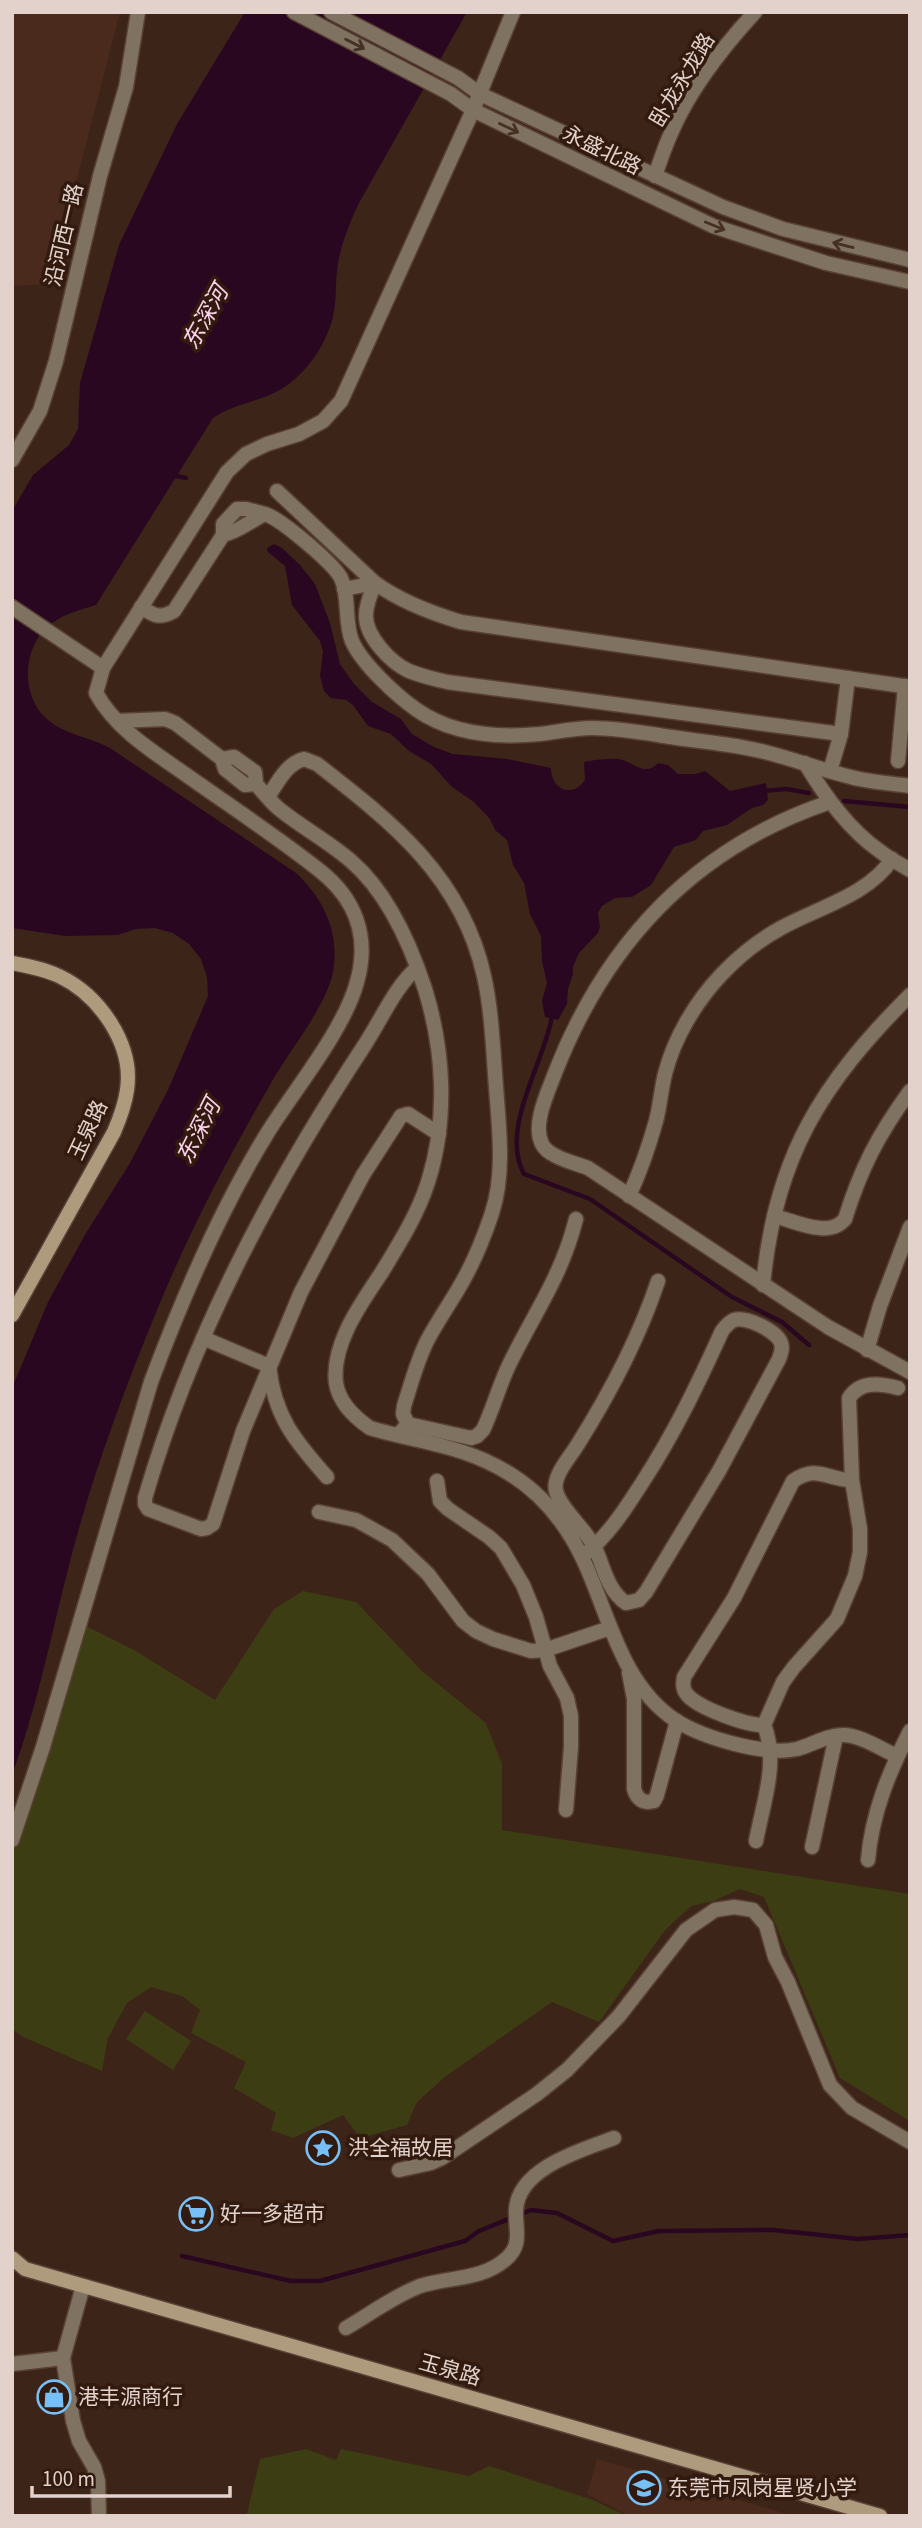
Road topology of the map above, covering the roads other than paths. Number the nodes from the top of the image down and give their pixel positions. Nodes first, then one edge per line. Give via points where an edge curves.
1 (138, 12) edge
2 (294, 12) edge
3 (331, 12) edge
4 (513, 12) edge
5 (755, 12) edge
6 (480, 94) junction
7 (473, 110) junction
8 (655, 176) junction
9 (910, 260) edge
10 (910, 282) edge
11 (12, 460) edge
12 (277, 491) dead end
13 (375, 583) junction
14 (344, 589) junction
15 (12, 607) edge
16 (141, 607) junction
17 (103, 668) junction
18 (848, 678) junction
19 (907, 686) edge
20 (117, 721) junction
21 (841, 734) junction
22 (898, 761) dead end
23 (805, 764) junction
24 (830, 771) junction
25 (910, 786) edge
26 (268, 797) junction
27 (830, 802) junction
28 (892, 859) junction
29 (910, 870) edge
30 (12, 962) edge
31 (417, 968) junction
32 (910, 995) edge
33 (910, 1091) edge
34 (439, 1134) junction
35 (629, 1196) junction
36 (774, 1216) junction
37 (576, 1219) dead end
38 (910, 1227) edge
39 (658, 1281) dead end
40 (764, 1285) junction
41 (12, 1315) edge
42 (203, 1338) junction
43 (867, 1350) junction
44 (269, 1366) junction
45 (910, 1372) edge
46 (898, 1388) dead end
47 (408, 1424) junction
48 (398, 1436) junction
49 (327, 1477) dead end
50 (852, 1480) junction
51 (437, 1481) dead end
52 (319, 1512) dead end
53 (594, 1547) junction
54 (582, 1557) junction
55 (610, 1628) junction
56 (545, 1650) junction
57 (627, 1665) junction
58 (677, 1721) junction
59 (764, 1725) junction
60 (836, 1736) junction
61 (905, 1744) edge
62 (770, 1750) junction
63 (566, 1810) dead end
64 (12, 1840) edge
65 (756, 1840) dead end
66 (811, 1847) dead end
67 (869, 1860) dead end
68 (614, 2138) dead end
69 (910, 2142) edge
70 (399, 2170) dead end
71 (12, 2258) edge
72 (83, 2286) junction
73 (346, 2328) dead end
74 (63, 2358) junction
75 (12, 2364) edge
76 (99, 2516) edge
77 (880, 2516) edge

1 - 11 street, 沿河西一路 via 126,87 57,361 40,411
2 -> 7 street, 永盛北路
3 - 6 street, 永盛北路
4 - 6 street
5 - 8 street, 卧龙永龙路 via 704,76 673,129
6 - 7 street
6 - 8 street, 永盛北路
7 -> 10 street, 永盛北路 via 713,226 826,263
7 - 16 street via 341,401 323,421 246,454 227,472
9 -> 8 street, 永盛北路 via 783,229
12 - 13 street
13 - 14 street
13 - 18 street via 418,607 461,622
13 - 21 street via 365,616 367,628 406,670 424,676
14 - 16 street via 333,568 282,522 265,514 223,535 174,611 154,616
14 - 23 street via 352,640 364,659 401,697 450,726 488,735 610,728 726,743
15 - 17 street
16 - 17 street
17 - 20 street via 96,693
18 - 19 street
18 - 21 street
19 - 22 street
20 - 26 street via 165,719 175,723 222,759 225,769 245,785 256,784
20 - 64 street via 344,892 352,906 360,960 357,981 341,1019 243,1178 167,1340
21 - 24 street
23 - 24 street
23 - 27 street
24 - 25 street
26 - 31 street via 373,884
26 - 47 street via 294,761 304,759 317,764 386,819 429,864 458,905 484,976 499,1131 498,1190 470,1265 426,1344 404,1406
27 - 28 street
27 - 35 street via 736,845 682,886 623,947 580,1016 541,1114 541,1143 547,1151 588,1168
28 - 29 street
28 - 35 street via 879,876 862,887 758,942 707,991 668,1061 656,1123
30 - 41 street, 玉泉路 via 59,976 99,1006 121,1044 128,1088 114,1132
31 - 34 street via 437,1046
31 - 42 street via 404,979 295,1155
32 - 36 street via 869,1036 821,1100 789,1166
33 - 36 street via 876,1140 839,1226 827,1230
34 - 44 street via 408,1114 396,1122 334,1228
34 - 48 street via 413,1218 348,1327 338,1359 336,1382 346,1406 370,1428
35 - 40 street
36 - 40 street
37 - 47 street via 559,1271 507,1369 484,1430 471,1438
38 - 43 street
39 - 53 street via 632,1347 556,1479 561,1502
40 - 43 street
42 - 44 street
42 - 44 street via 166,1430 145,1498 148,1509 201,1529 213,1524
43 - 45 street
44 - 49 street via 279,1411
46 - 50 street via 863,1385 849,1398
47 - 48 street
48 - 54 street via 464,1451 510,1474 551,1509
50 - 59 street via 860,1529 855,1576 837,1619 783,1682
50 - 59 street via 812,1472 793,1481 734,1598 684,1677 686,1694 694,1701 743,1723
51 - 56 street via 440,1501 489,1537 513,1565
52 - 56 street via 356,1520 392,1540 428,1574 475,1631 531,1651
53 - 53 street via 617,1522 676,1430 727,1324 741,1319 775,1334 781,1340 779,1359 719,1471 639,1600 626,1603 616,1596
53 - 54 street
54 - 55 street
55 - 56 street
55 - 57 street
56 - 63 street via 570,1717
57 - 58 street via 650,1698
57 - 58 street via 634,1699 634,1789 642,1801 654,1801 657,1795
58 - 62 street
59 - 62 street
60 - 61 street
60 - 62 street via 798,1749
60 - 66 street
61 - 67 street via 875,1814
62 - 65 street via 772,1760
68 - 73 street via 559,2158 525,2187 516,2209 518,2242 494,2268 420,2286
69 - 70 street via 852,2108 830,2085 775,1957 766,1925 753,1910 734,1907 715,1910 686,1930 597,2041 537,2094 442,2158
71 - 72 street, 玉泉路 via 25,2269
72 - 74 street
72 - 77 street, 玉泉路
74 - 75 street
74 - 76 street via 73,2421 98,2481

